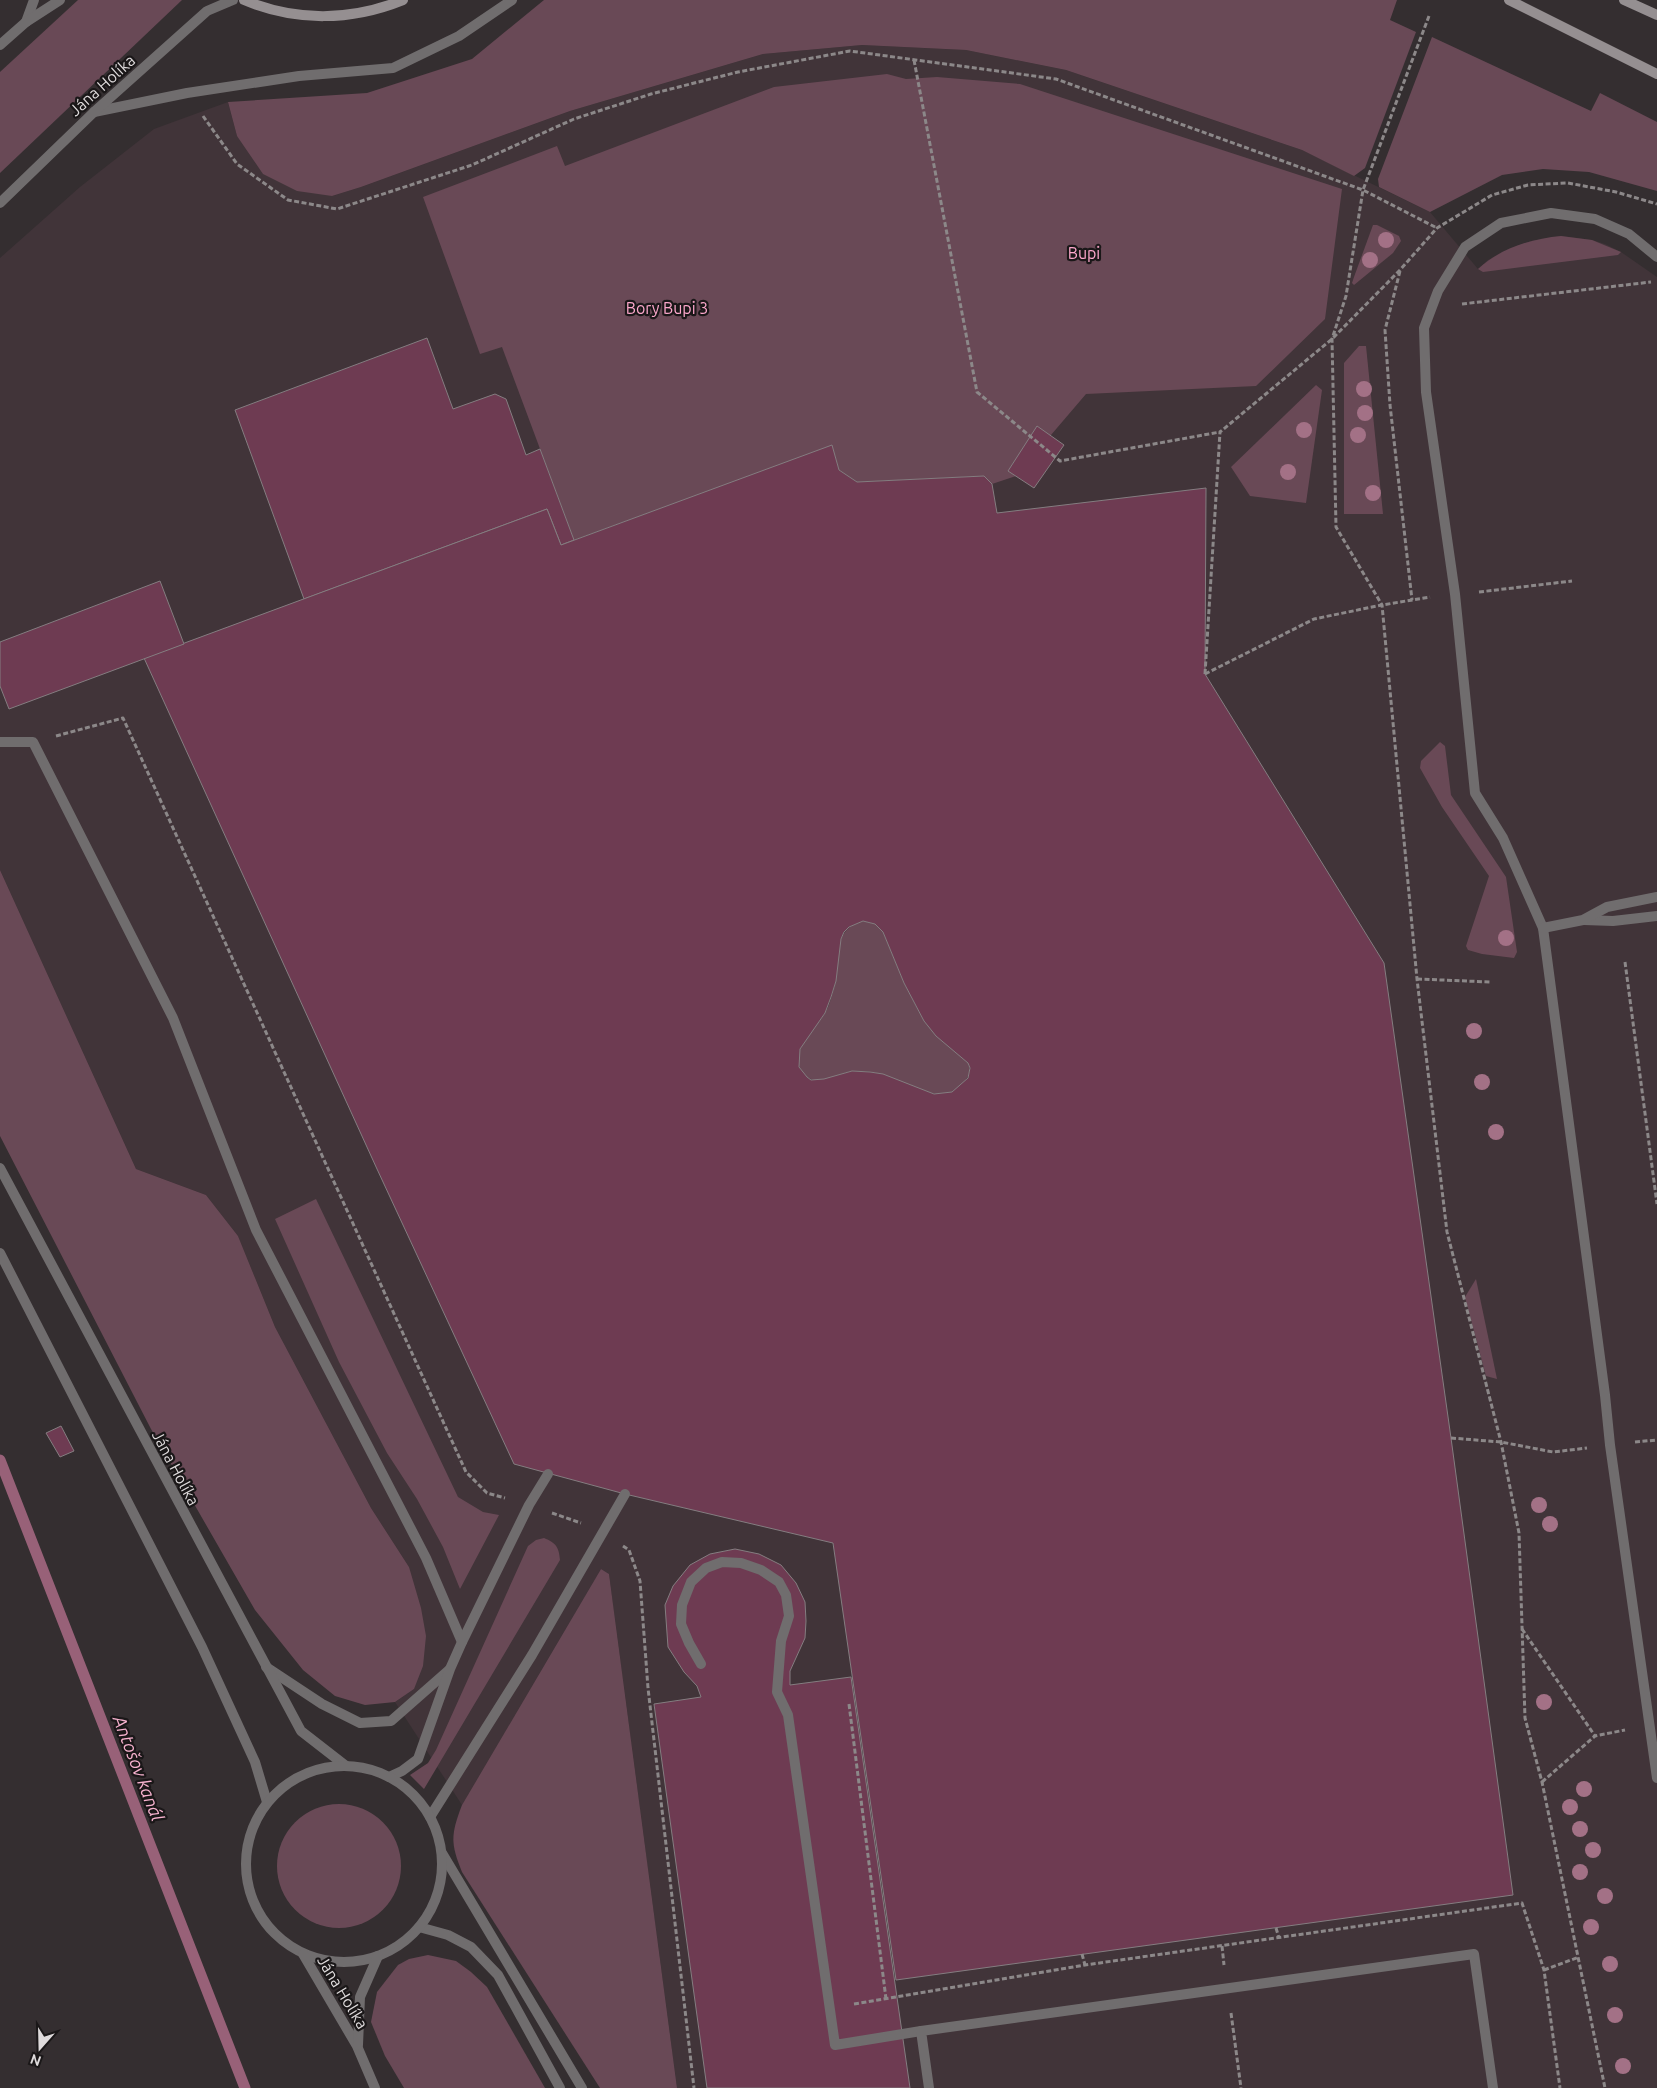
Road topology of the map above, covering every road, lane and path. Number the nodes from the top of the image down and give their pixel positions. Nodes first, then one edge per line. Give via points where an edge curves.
1 (34, 0) edge
2 (60, 0) edge
3 (233, 0) edge
4 (244, 0) edge
5 (403, 0) edge
6 (512, 0) edge
7 (1509, 0) edge
8 (1624, 0) edge
9 (1657, 15) edge
10 (1429, 16) dead end
11 (26, 22) junction
12 (0, 45) edge
13 (914, 60) junction
14 (1657, 74) edge
15 (187, 93) junction
16 (94, 112) junction
17 (1363, 190) junction
18 (0, 203) edge
19 (1657, 257) edge
20 (1400, 270) junction
21 (1653, 274) dead end
22 (1462, 304) dead end
23 (1332, 339) junction
24 (1220, 432) junction
25 (1572, 581) dead end
26 (1456, 594) junction
27 (1412, 600) junction
28 (1382, 605) junction
29 (0, 742) edge
30 (33, 742) junction
31 (1657, 897) edge
32 (1657, 916) edge
33 (1583, 920) junction
34 (1543, 928) junction
35 (1625, 962) dead end
36 (1416, 979) junction
37 (1491, 982) dead end
38 (0, 1168) edge
39 (338, 1188) dead end
40 (1657, 1204) edge
41 (0, 1253) edge
42 (1452, 1438) dead end
43 (1657, 1440) edge
44 (1501, 1442) junction
45 (1610, 1446) junction
46 (548, 1474) dead end
47 (625, 1494) dead end
48 (1522, 1629) junction
49 (462, 1642) junction
50 (701, 1664) dead end
51 (266, 1668) junction
52 (450, 1669) junction
53 (849, 1704) dead end
54 (1650, 1724) junction
55 (1595, 1736) junction
56 (346, 1766) junction
57 (389, 1777) junction
58 (1657, 1778) edge
59 (1542, 1782) junction
60 (267, 1802) junction
61 (430, 1817) junction
62 (442, 1854) junction
63 (419, 1927) junction
64 (1276, 1928) dead end
65 (1279, 1938) junction
66 (303, 1954) junction
67 (1082, 1954) dead end
68 (378, 1956) junction
69 (1579, 1956) junction
70 (1084, 1965) junction
71 (1544, 1970) junction
72 (886, 1999) junction
73 (849, 2005) dead end
74 (1231, 2012) dead end
75 (921, 2031) junction
76 (358, 2046) junction
77 (375, 2088) edge
78 (560, 2088) edge
79 (582, 2088) edge
80 (929, 2088) edge
81 (1242, 2088) edge
82 (1493, 2088) edge
83 (1560, 2088) edge
84 (1605, 2088) edge

1 - 11 street
2 - 11 street
3 - 16 street, Jána Holíka via 207,11
4 - 5 main road via 278,12 321,17 363,13
6 - 15 street via 459,36 393,68 298,76
7 - 14 main road
8 - 9 main road
10 - 17 path
11 - 12 street
13 - 15 path via 850,51 729,74 651,94 574,119 472,165 337,209 288,200 237,164
13 - 17 path via 1056,79
13 - 24 path via 977,392 1060,461
15 - 16 street
16 - 18 street, Jána Holíka
17 - 20 path via 1437,228
17 - 23 path via 1346,296
19 - 26 street via 1629,234 1595,219 1551,213 1501,223 1465,247 1438,291 1424,328 1426,392
20 - 23 path
20 - 27 path via 1385,330
21 - 22 path via 1654,282
23 - 24 path
23 - 28 path via 1336,527
24 - 28 path via 1205,674 1314,619
25 - 26 path
26 - 27 path
26 - 34 street via 1475,793 1503,838
27 - 28 path
28 - 36 path
29 - 30 street
30 - 39 path via 123,718
30 - 49 street via 174,1018 256,1230 426,1558
31 - 33 street via 1607,907
32 - 33 street via 1613,921
33 - 34 street
34 - 45 street
35 - 40 path
36 - 37 path
36 - 44 path via 1447,1232
38 - 51 street, Jána Holíka
41 - 60 street via 202,1647 255,1762
42 - 44 path
43 - 45 path
44 - 45 path via 1553,1452
44 - 48 path via 1519,1533
45 - 54 street
46 - 49 street via 528,1505
47 - 61 street via 532,1655
48 - 55 path
48 - 59 path via 1525,1718
49 - 52 street
50 - 75 street via 681,1624 682,1606 691,1582 706,1568 722,1562 741,1563 761,1570 779,1582 786,1595 790,1616 780,1641 777,1692 788,1715 835,2045
51 - 52 street via 322,1704 360,1723 391,1721
51 - 56 street, Jána Holíka via 301,1731
52 - 57 street via 418,1759
53 - 72 path
54 - 55 path
54 - 58 street
55 - 59 path
56 - 57 street via 365,1768
56 - 60 street via 308,1772
57 - 61 street via 415,1796
59 - 69 path
60 - 66 street via 249,1836 246,1879 262,1919 281,1940
61 - 62 street
62 - 63 street via 442,1871 434,1905
62 - 79 street
63 - 68 street via 401,1944
63 - 78 street via 448,1935 471,1947 498,1975
64 - 65 path
65 - 70 path
65 - 71 path via 1522,1903
66 - 68 street via 340,1962
66 - 76 street, Jána Holíka
67 - 70 path
68 - 76 street, Jána Holíka via 360,1997
69 - 71 path
69 - 84 path
70 - 72 path
71 - 83 path
72 - 73 path
74 - 81 path
75 - 80 street
75 - 82 street via 1474,1954
76 - 77 street, Jána Holíka

